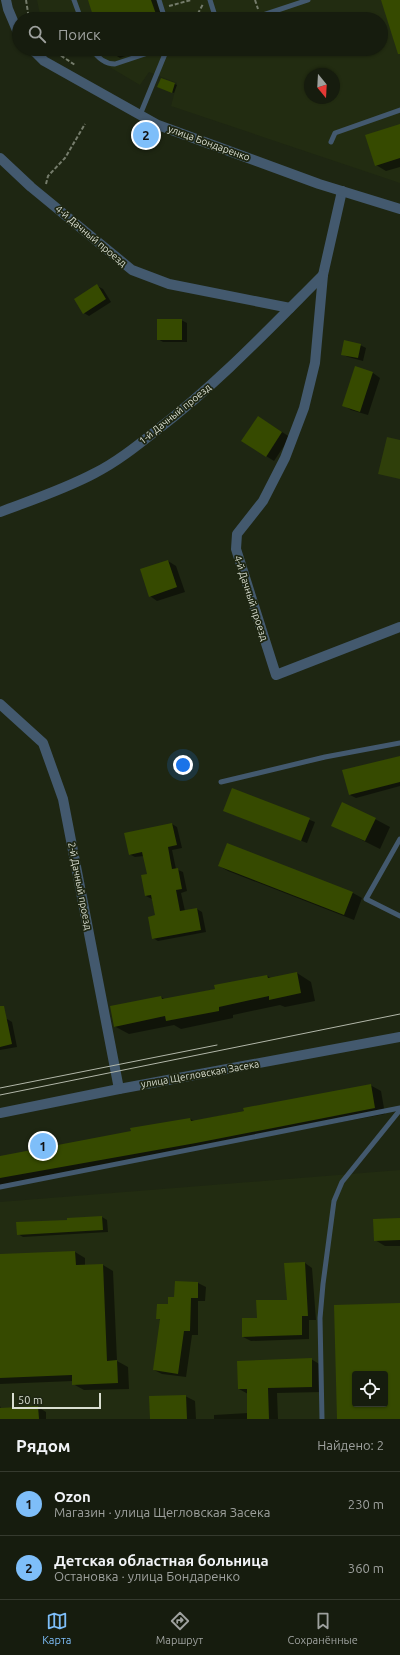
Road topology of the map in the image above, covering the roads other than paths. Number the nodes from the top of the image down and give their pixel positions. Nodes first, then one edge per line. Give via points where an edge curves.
1 (6, 0) edge
2 (74, 0) edge
3 (159, 0) edge
4 (210, 0) edge
5 (308, 0) edge
6 (78, 12) edge
7 (163, 12) edge
8 (214, 12) edge
9 (272, 12) edge
10 (12, 18) edge
11 (39, 56) edge
12 (98, 56) edge
13 (139, 56) edge
14 (164, 56) edge
15 (400, 110) edge
16 (140, 115) junction
17 (331, 142) dead end
18 (0, 158) edge
19 (342, 191) junction
20 (400, 209) edge
21 (323, 275) junction
22 (290, 308) junction
23 (0, 512) edge
24 (400, 627) edge
25 (0, 704) edge
26 (400, 743) edge
27 (221, 782) dead end
28 (400, 839) edge
29 (400, 916) edge
30 (400, 1037) edge
31 (119, 1089) junction
32 (400, 1109) edge
33 (0, 1113) edge
34 (0, 1187) edge
35 (322, 1419) edge

1 - 10 street
2 - 6 lane
3 - 7 lane
4 - 8 lane
5 - 9 lane
11 - 16 street, улица Бондаренко
12 - 13 lane via 108,64 114,64
14 - 16 lane
15 - 17 lane via 335,133
16 - 19 street, улица Бондаренко via 158,125
18 - 22 street, 4-й Дачный проезд via 132,270 169,284
19 - 20 street, улица Бондаренко
19 - 21 street, 4-й Дачный проезд
21 - 22 street, 1-й Дачный проезд
21 - 24 street, 4-й Дачный проезд via 315,363 304,408 285,458 263,501 237,534 236,549 276,675
22 - 23 street, 1-й Дачный проезд via 222,375 133,449 97,473
25 - 31 street, 2-й Дачный проезд via 43,743 62,799
26 - 27 lane via 325,757
28 - 29 lane via 366,899
30 - 31 street, улица Щегловская Засека
31 - 33 street, улица Щегловская Засека
32 - 34 lane
32 - 35 lane via 342,1182 334,1201 320,1318

